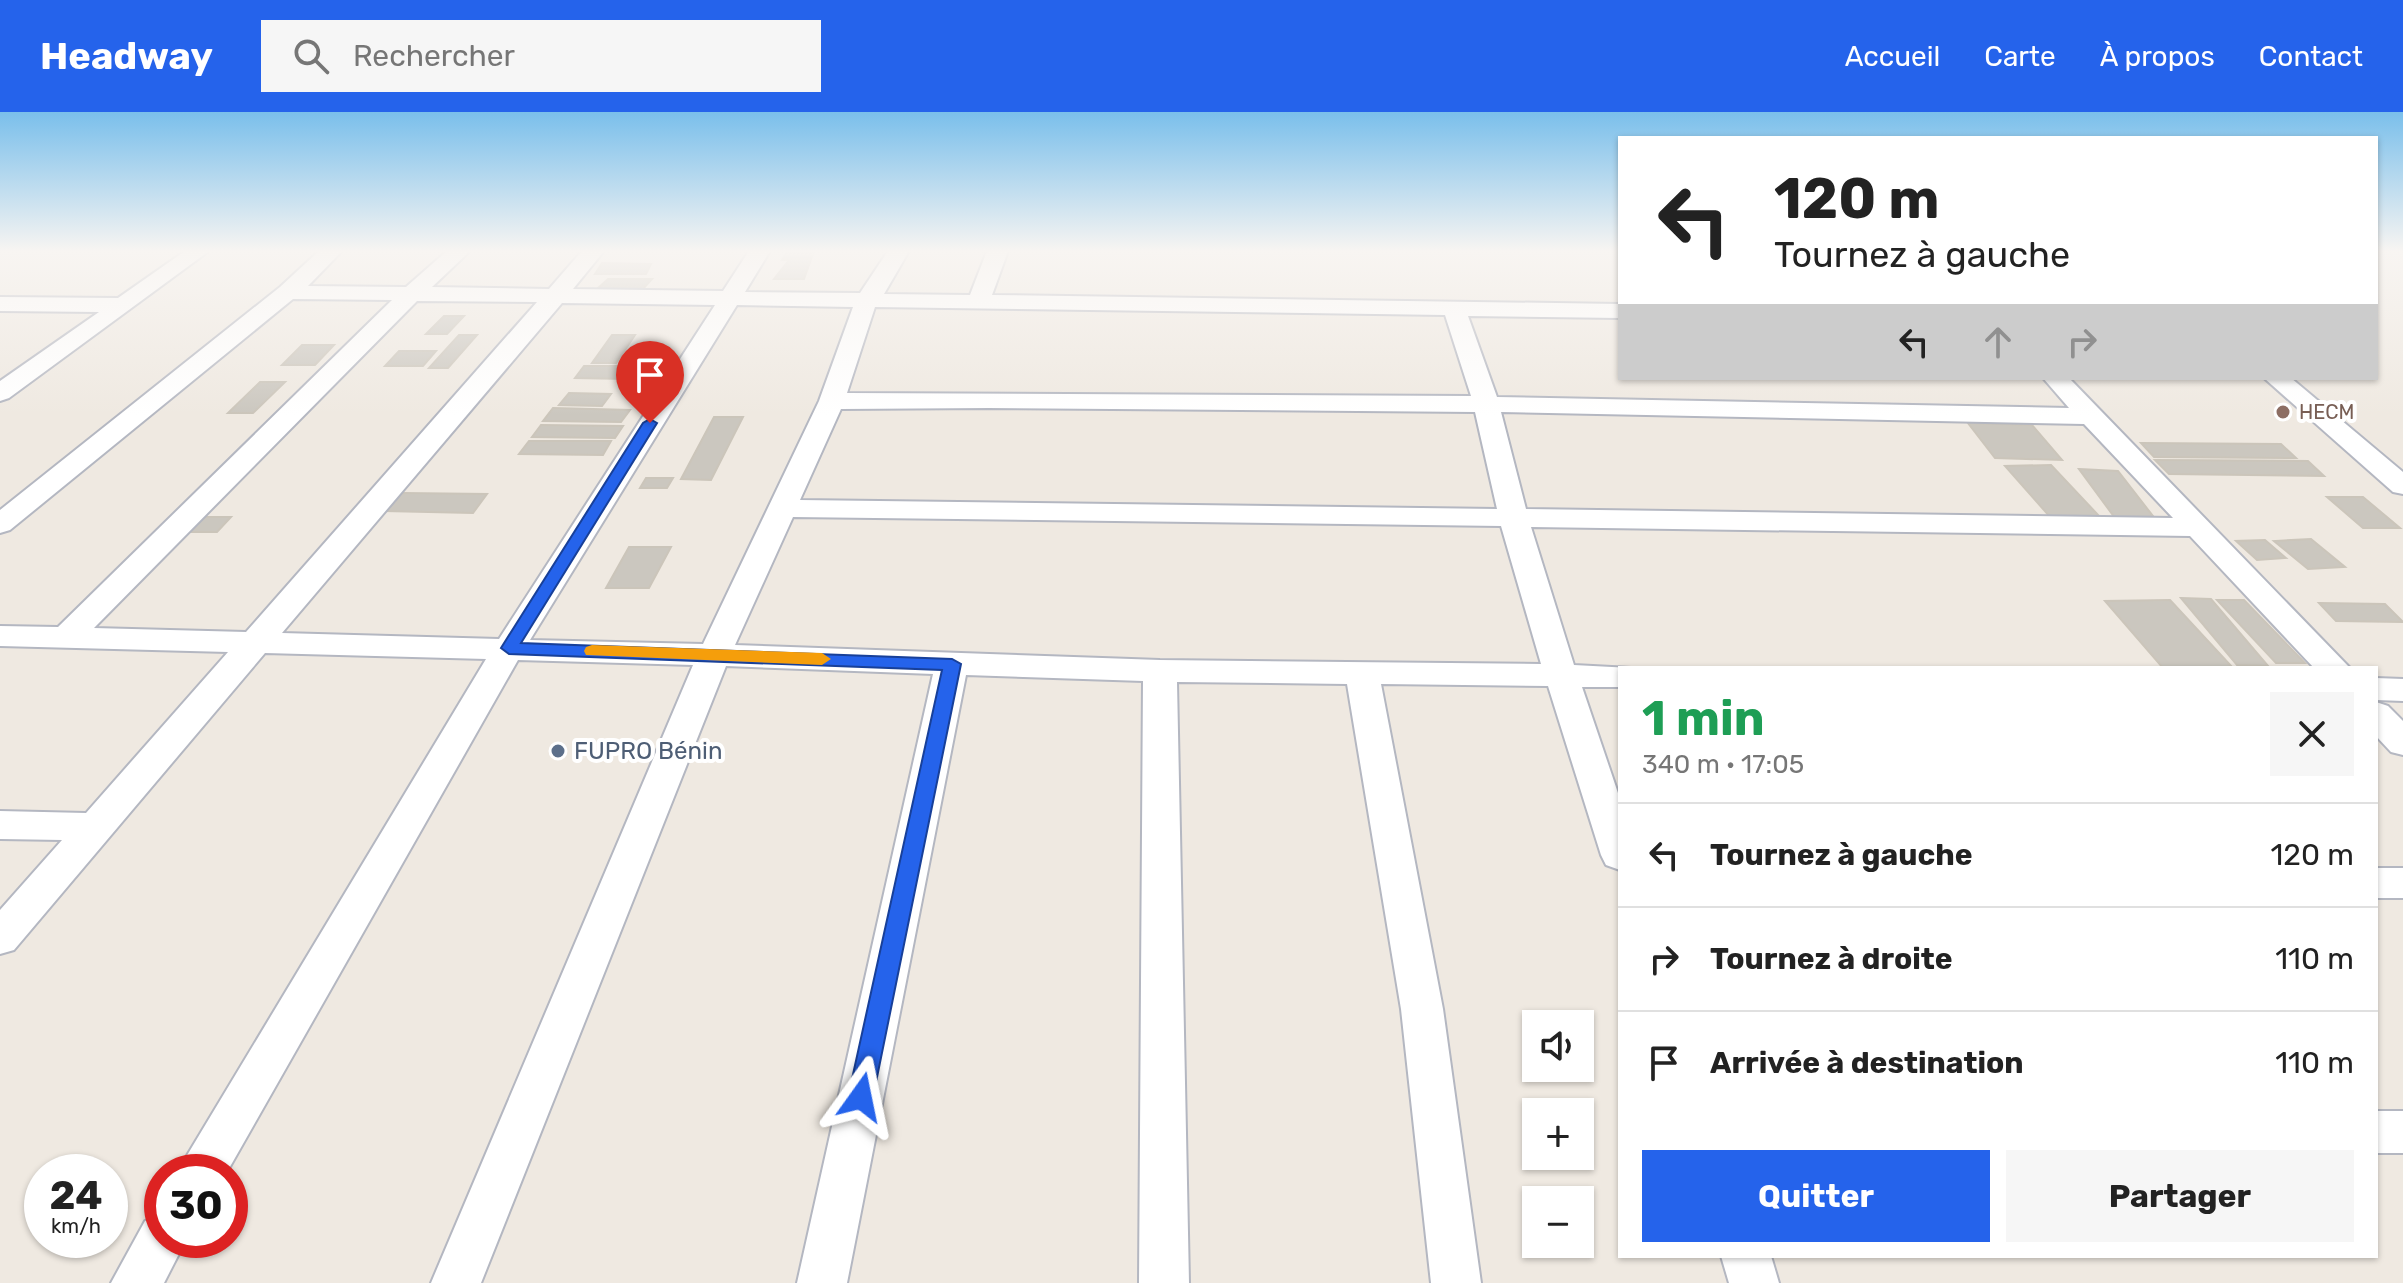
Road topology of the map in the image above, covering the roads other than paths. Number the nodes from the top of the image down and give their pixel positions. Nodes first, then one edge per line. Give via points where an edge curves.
1 (123, 306) edge
2 (270, 306) edge
3 (399, 306) edge
4 (547, 306) edge
5 (726, 306) edge
6 (864, 306) edge
7 (1255, 306) edge
8 (1454, 309) junction
9 (1618, 311) edge
10 (2057, 380) edge
11 (2278, 380) edge
12 (2, 390) edge
13 (832, 401) junction
14 (1487, 406) junction
15 (2090, 416) junction
16 (2403, 486) edge
17 (14, 499) edge
18 (783, 508) junction
19 (1513, 517) junction
20 (0, 524) edge
21 (2196, 527) junction
22 (0, 636) edge
23 (68, 636) junction
24 (254, 641) junction
25 (509, 648) junction
26 (714, 655) junction
27 (952, 664) junction
28 (2331, 666) edge
29 (1160, 671) junction
30 (1362, 673) junction
31 (1561, 675) junction
32 (1618, 676) edge
33 (2378, 689) edge
34 (2403, 690) edge
35 (2378, 716) edge
36 (2403, 743) edge
37 (0, 825) edge
38 (93, 827) junction
39 (1618, 849) edge
40 (2378, 883) edge
41 (2403, 883) edge
42 (0, 938) edge
43 (2378, 1132) edge
44 (2403, 1132) edge
45 (212, 1154) edge
46 (150, 1258) edge
47 (1747, 1258) edge
48 (136, 1283) edge
49 (456, 1283) edge
50 (822, 1283) edge
51 (1164, 1283) edge
52 (1456, 1283) edge
53 (1754, 1283) edge

1 - 12 street
2 - 17 street
3 - 23 street
4 - 24 street
5 - 25 street
6 - 13 street
7 - 8 street
8 - 9 street
8 - 14 street
10 - 15 street
11 - 16 street
13 - 14 street
13 - 18 street
14 - 15 street
14 - 19 street
15 - 21 street
17 - 20 street
18 - 19 street
18 - 26 street
19 - 21 street
19 - 31 street
21 - 28 street
22 - 23 street
23 - 24 street
24 - 25 street
24 - 38 street
25 - 26 street
25 - 45 street
26 - 27 street
26 - 49 street
27 - 29 street
27 - 50 street
29 - 30 street
29 - 51 street
30 - 31 street
30 - 52 street via 1422,1009
31 - 32 street
31 - 39 street
33 - 34 street
35 - 36 street
37 - 38 street
38 - 42 street
40 - 41 street
43 - 44 street
46 - 48 street
47 - 53 street

